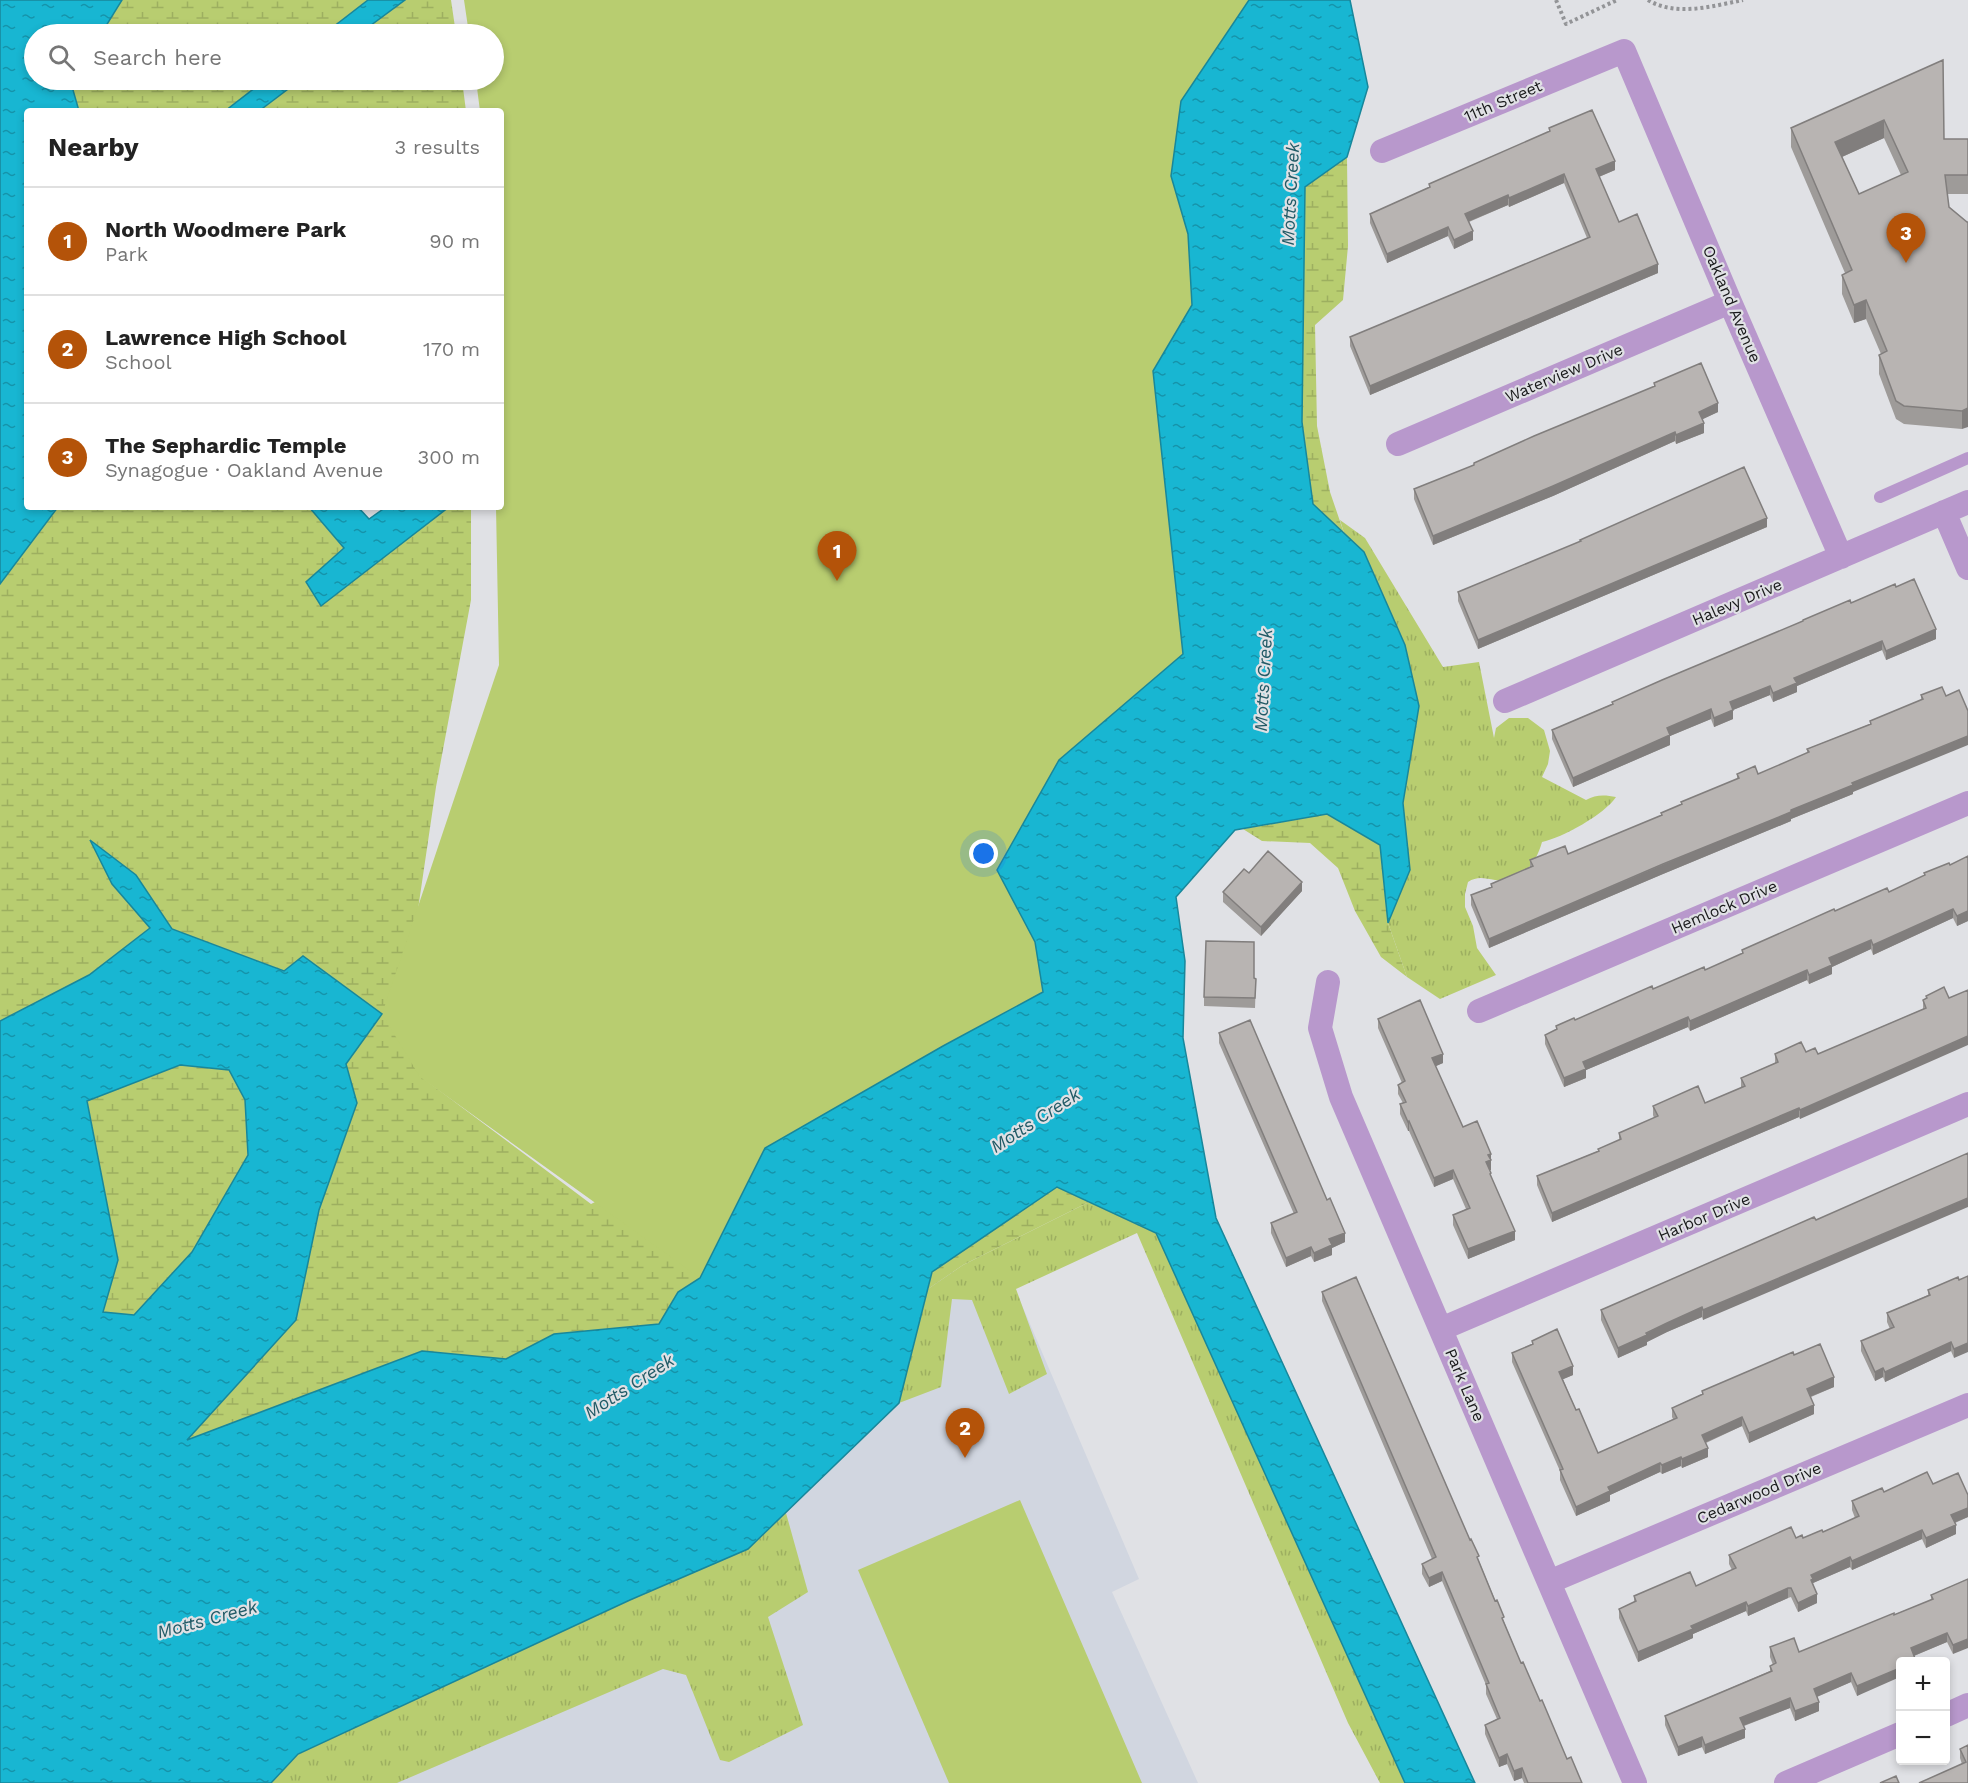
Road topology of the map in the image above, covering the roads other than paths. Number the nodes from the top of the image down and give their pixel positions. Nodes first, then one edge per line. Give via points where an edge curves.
1 (1624, 51) joint
2 (1382, 151) dead end
3 (1730, 302) junction
4 (1398, 444) dead end
5 (1968, 458) edge
6 (1880, 497) dead end
7 (1968, 502) edge
8 (1944, 512) junction
9 (1840, 557) junction
10 (1968, 568) edge
11 (1505, 701) dead end
12 (1968, 803) edge
13 (1328, 982) dead end
14 (1479, 1011) dead end
15 (1968, 1104) edge
16 (1441, 1329) junction
17 (1968, 1405) edge
18 (1550, 1582) junction
19 (1968, 1705) edge
20 (1950, 1713) edge
21 (1896, 1736) edge
22 (1635, 1783) edge
23 (1786, 1783) edge

1 - 2 street, 11th Street
1 - 3 street, Oakland Avenue
3 - 4 street, Waterview Drive
3 - 9 street, Oakland Avenue
5 - 6 lane
7 - 8 street, Halevy Drive
8 - 9 street, Halevy Drive
8 - 10 street
9 - 11 street, Halevy Drive
12 - 14 street, Hemlock Drive
13 - 16 street, Park Lane via 1320,1028 1341,1097
15 - 16 street, Harbor Drive
16 - 18 street, Park Lane
17 - 18 street, Cedarwood Drive
18 - 22 street, Park Lane
19 - 20 street
21 - 23 street

